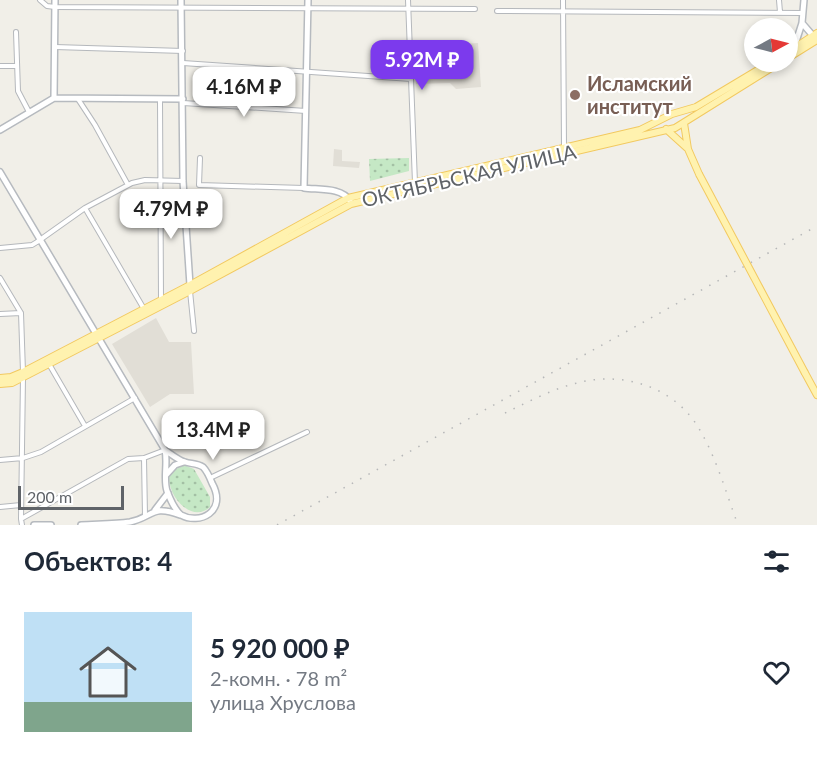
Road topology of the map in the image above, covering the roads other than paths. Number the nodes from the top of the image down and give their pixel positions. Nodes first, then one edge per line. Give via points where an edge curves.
1 (40, 0) edge
2 (55, 0) edge
3 (181, 0) edge
4 (308, 0) edge
5 (408, 0) edge
6 (563, 0) edge
7 (779, 0) edge
8 (804, 0) edge
9 (55, 7) junction
10 (181, 7) junction
11 (308, 8) junction
12 (408, 9) junction
13 (476, 9) dead end
14 (497, 11) dead end
15 (563, 11) junction
16 (780, 12) junction
17 (803, 13) junction
18 (802, 23) junction
19 (16, 32) dead end
20 (798, 37) edge
21 (816, 37) edge
22 (798, 46) edge
23 (55, 47) junction
24 (798, 49) edge
25 (183, 51) junction
26 (183, 63) junction
27 (0, 66) edge
28 (16, 66) junction
29 (307, 72) junction
30 (755, 72) edge
31 (765, 72) edge
32 (411, 79) junction
33 (54, 98) junction
34 (78, 99) junction
35 (160, 99) junction
36 (183, 101) junction
37 (306, 111) junction
38 (29, 112) junction
39 (681, 113) junction
40 (663, 119) junction
41 (684, 123) junction
42 (0, 130) edge
43 (667, 130) junction
44 (564, 148) junction
45 (687, 149) junction
46 (200, 158) dead end
47 (0, 172) edge
48 (160, 180) junction
49 (183, 181) junction
50 (415, 183) junction
51 (128, 185) junction
52 (304, 188) junction
53 (349, 201) junction
54 (85, 208) junction
55 (38, 241) junction
56 (0, 248) edge
57 (0, 278) edge
58 (190, 288) junction
59 (161, 300) junction
60 (144, 309) junction
61 (21, 313) junction
62 (0, 314) edge
63 (194, 331) dead end
64 (98, 336) junction
65 (50, 364) junction
66 (23, 375) junction
67 (0, 378) edge
68 (0, 384) edge
69 (817, 395) edge
70 (135, 398) junction
71 (85, 426) junction
72 (307, 432) dead end
73 (165, 450) junction
74 (144, 458) junction
75 (23, 459) junction
76 (0, 460) edge
77 (184, 462) junction
78 (166, 475) junction
79 (210, 478) junction
80 (168, 493) junction
81 (21, 505) junction
82 (0, 507) edge
83 (154, 512) junction
84 (180, 514) junction
85 (145, 516) junction
86 (21, 519) junction
87 (22, 525) edge
88 (34, 525) edge
89 (51, 525) edge
90 (81, 525) edge

1 - 9 street
2 - 9 street
3 - 10 street
4 - 11 street
5 - 12 street
6 - 15 street
7 - 16 street
8 - 17 street
9 - 10 street
9 - 23 street
10 - 11 street
10 - 25 street
11 - 12 street
11 - 29 street
12 - 13 street
12 - 32 street
14 - 15 street
15 - 16 street
15 - 44 street
16 - 17 street
17 - 18 street
18 - 20 street
18 - 21 street
19 - 28 street
21 - 22 main road
21 - 24 main road
23 - 25 street
23 - 33 street
25 - 26 street
26 - 29 street
26 - 36 street
27 - 28 street
28 - 38 street via 18,91
29 - 32 street
29 - 37 street
30 - 39 main road, ОКТЯБРЬСКАЯ УЛИЦА
31 - 41 main road, ОКТЯБРЬСКАЯ УЛИЦА
32 - 50 street
33 - 34 street
33 - 38 street
34 - 35 street
34 - 51 street
35 - 36 street
35 - 48 street
36 - 37 street
36 - 49 street
37 - 52 street
38 - 42 street
39 - 40 main road, ОКТЯБРЬСКАЯ УЛИЦА
39 - 41 main road
40 - 43 main road
40 - 44 main road, ОКТЯБРЬСКАЯ УЛИЦА via 640,130
41 - 43 main road, ОКТЯБРЬСКАЯ УЛИЦА
41 - 45 main road
43 - 45 main road
43 - 53 main road, ОКТЯБРЬСКАЯ УЛИЦА
44 - 50 main road, ОКТЯБРЬСКАЯ УЛИЦА
45 - 69 main road, bridge
46 - 52 street via 199,185
47 - 55 street
48 - 49 street
48 - 51 street
48 - 59 street
49 - 58 street
50 - 53 main road, ОКТЯБРЬСКАЯ УЛИЦА
51 - 54 street
52 - 53 street via 333,191
53 - 58 main road, ОКТЯБРЬСКАЯ УЛИЦА
54 - 55 street
54 - 60 street
55 - 56 street
55 - 64 street
57 - 61 street
58 - 59 main road, ОКТЯБРЬСКАЯ УЛИЦА
58 - 63 street
58 - 64 main road, ОКТЯБРЬСКАЯ УЛИЦА
59 - 60 main road, ОКТЯБРЬСКАЯ УЛИЦА
60 - 64 main road, ОКТЯБРЬСКАЯ УЛИЦА
61 - 62 street
61 - 66 street
64 - 65 main road, ОКТЯБРЬСКАЯ УЛИЦА
64 - 66 main road, ОКТЯБРЬСКАЯ УЛИЦА
64 - 70 street
65 - 66 main road, ОКТЯБРЬСКАЯ УЛИЦА
65 - 71 street
66 - 67 main road, ОКТЯБРЬСКАЯ УЛИЦА
66 - 68 main road, ОКТЯБРЬСКАЯ УЛИЦА
66 - 75 street
70 - 71 street
70 - 73 street
71 - 75 street
72 - 79 street
73 - 74 street
73 - 77 street
73 - 78 street
74 - 85 street
74 - 86 street via 128,459
75 - 76 street
75 - 81 street
77 - 78 street
77 - 79 street via 203,468
78 - 80 street
79 - 84 street via 218,493 214,514 194,522
80 - 83 street
80 - 84 street
81 - 82 street
81 - 86 street
83 - 84 street via 166,509
83 - 85 street
85 - 90 street via 128,522
86 - 87 street
88 - 89 street

